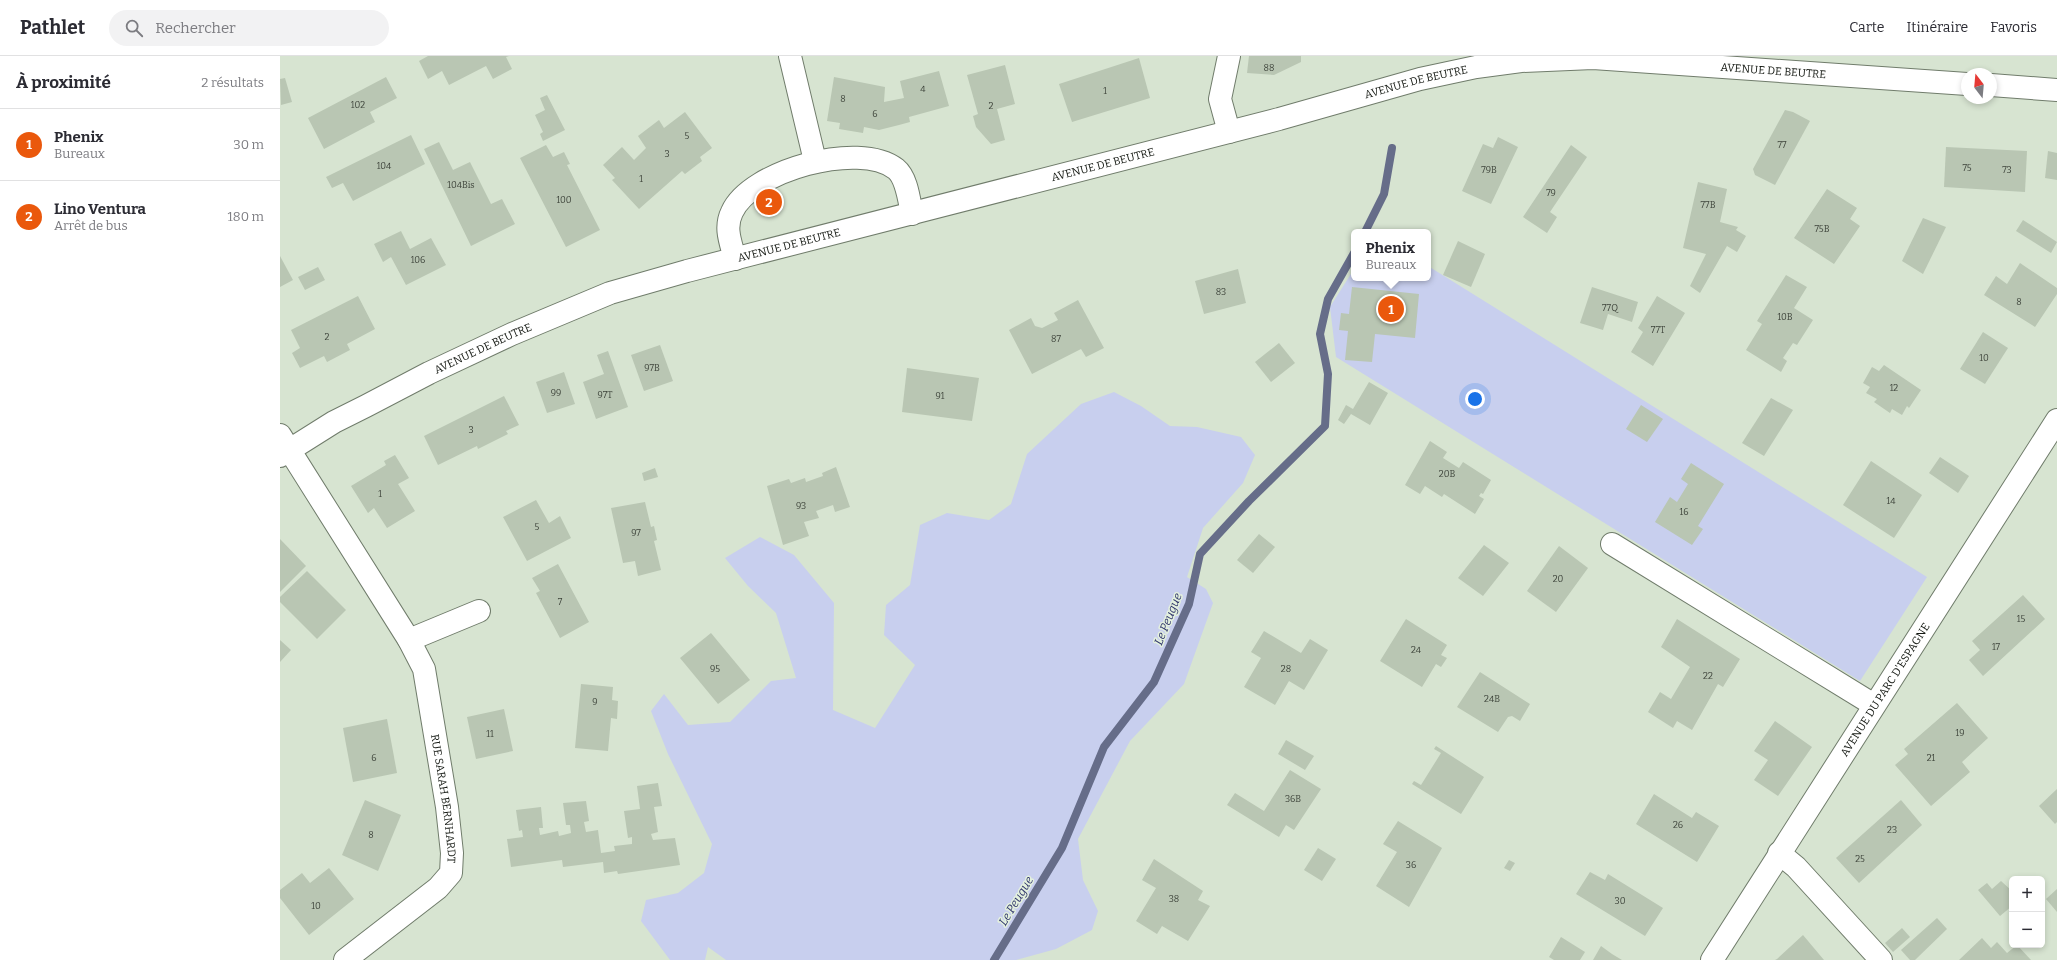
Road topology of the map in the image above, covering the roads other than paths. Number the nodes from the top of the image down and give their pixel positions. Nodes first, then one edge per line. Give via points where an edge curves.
1 (790, 56) edge
2 (1229, 56) edge
3 (1961, 84) edge
4 (1997, 85) edge
5 (2057, 90) edge
6 (1229, 132) junction
7 (815, 161) junction
8 (912, 214) junction
9 (735, 259) junction
10 (2057, 420) edge
11 (283, 447) edge
12 (1612, 544) dead end
13 (479, 611) dead end
14 (409, 640) junction
15 (1874, 704) junction
16 (1779, 853) junction
17 (345, 960) edge
18 (1712, 960) edge
19 (1881, 960) edge

1 - 7 street
2 - 6 street via 1220,99
3 - 6 street, AVENUE DE BEUTRE via 1652,61 1593,58 1521,61 1420,79
4 - 5 street
6 - 8 street, AVENUE DE BEUTRE
7 - 8 street via 848,158 877,160 896,169 905,184
7 - 9 street via 769,178 748,192 732,211 727,227
8 - 9 street, AVENUE DE BEUTRE
9 - 11 street, AVENUE DE BEUTRE via 610,293 533,325 422,376
10 - 15 street, AVENUE DU PARC D'ESPAGNE
11 - 14 street, RUE SARAH BERNHARDT
12 - 15 street
13 - 14 street
14 - 17 street, RUE SARAH BERNHARDT via 424,669 447,808 452,853 451,873 438,888
15 - 16 street, AVENUE DU PARC D'ESPAGNE
16 - 18 street, AVENUE DU PARC D'ESPAGNE
16 - 19 street via 1796,867

